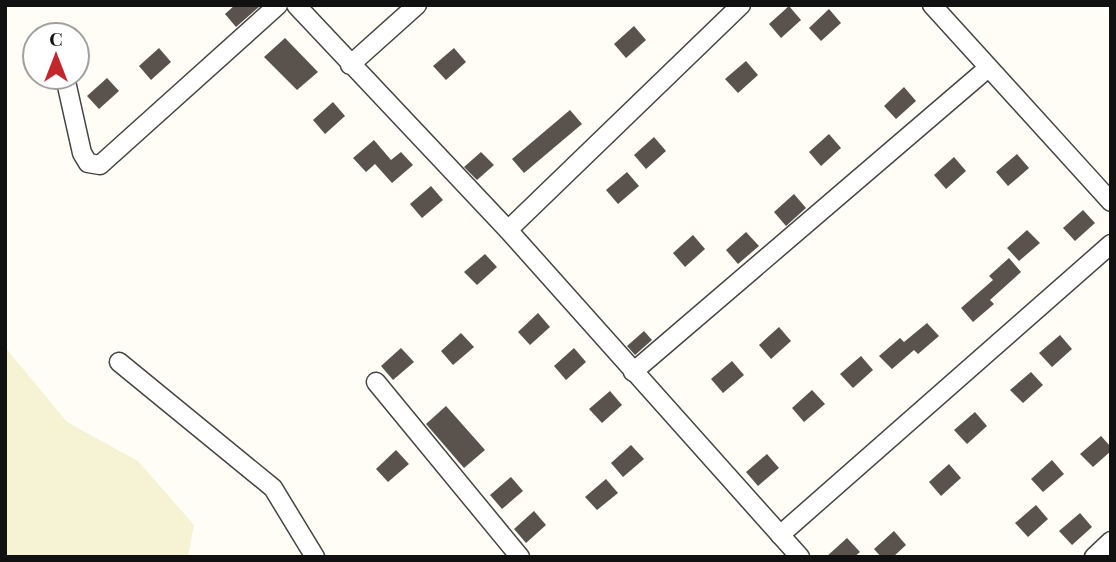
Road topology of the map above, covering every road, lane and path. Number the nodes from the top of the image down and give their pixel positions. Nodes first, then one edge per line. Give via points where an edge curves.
1 (278, 5) edge
2 (296, 5) edge
3 (417, 5) edge
4 (741, 5) edge
5 (932, 5) edge
6 (351, 65) junction
7 (988, 68) junction
8 (68, 91) edge
9 (1111, 202) edge
10 (508, 230) junction
11 (1111, 244) edge
12 (119, 362) dead end
13 (633, 372) junction
14 (376, 382) dead end
15 (780, 535) junction
16 (1111, 541) edge
17 (315, 557) edge
18 (520, 557) edge
19 (800, 557) edge
20 (1094, 557) edge

1 - 8 street via 100,165 88,163 82,153
2 - 6 street
3 - 6 street
4 - 10 street
5 - 7 street
6 - 10 street
7 - 9 street
7 - 13 street
10 - 13 street
11 - 15 street
12 - 17 street via 274,488
13 - 15 street
14 - 18 street
15 - 19 street
16 - 20 street

